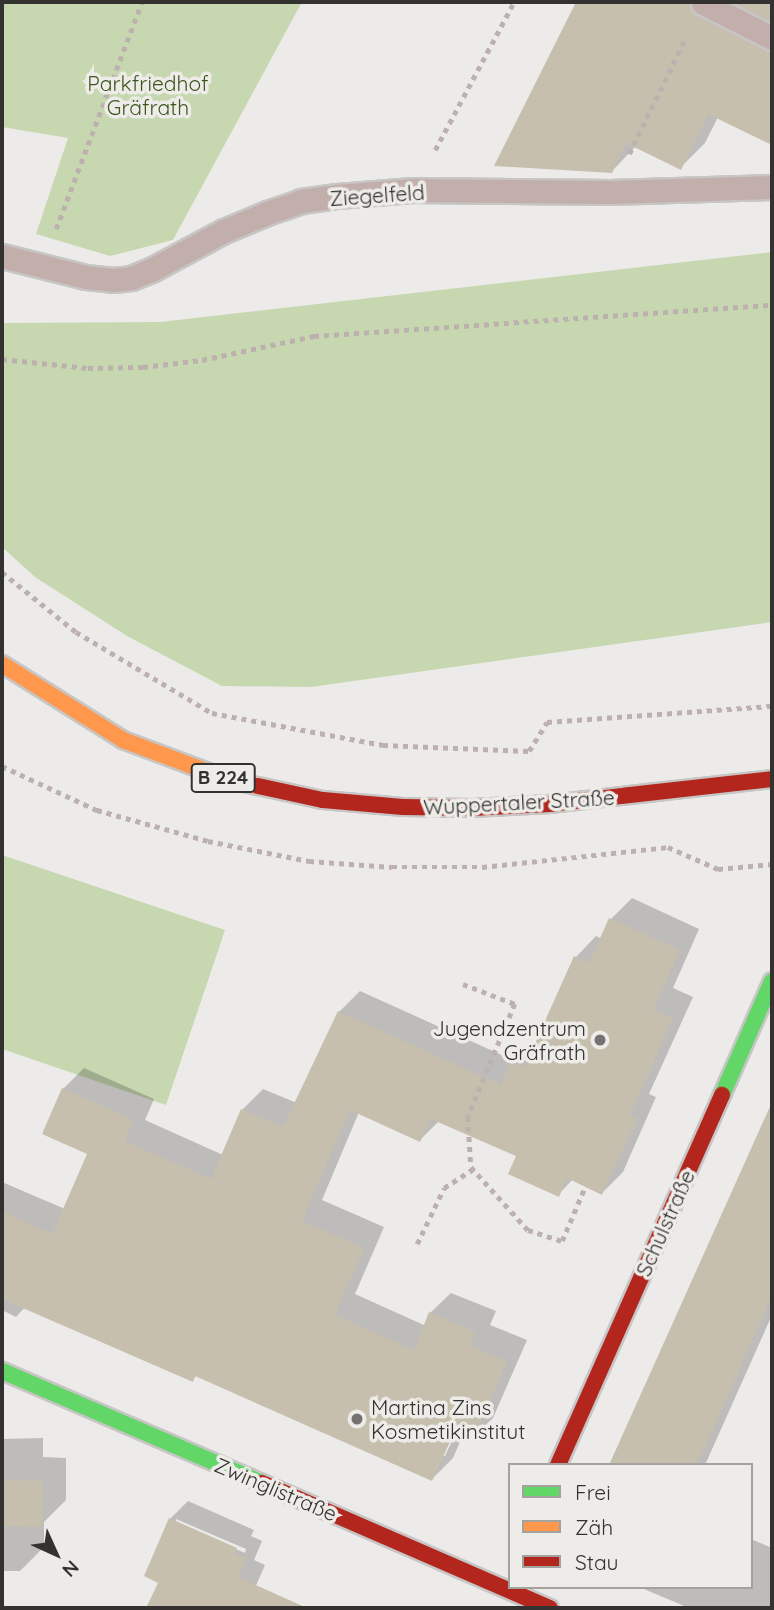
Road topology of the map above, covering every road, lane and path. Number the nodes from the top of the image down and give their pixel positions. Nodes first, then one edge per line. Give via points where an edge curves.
1 (142, 2) edge
2 (514, 2) edge
3 (702, 3) edge
4 (772, 38) edge
5 (772, 187) edge
6 (413, 191) junction
7 (610, 192) junction
8 (2, 256) edge
9 (42, 266) junction
10 (772, 305) edge
11 (2, 359) edge
12 (2, 572) edge
13 (2, 664) edge
14 (772, 706) edge
15 (772, 779) edge
16 (772, 981) edge
17 (463, 984) dead end
18 (473, 1169) junction
19 (585, 1187) dead end
20 (417, 1244) dead end
21 (2, 1371) edge
22 (559, 1463) edge
23 (550, 1608) edge

1 - 9 path
2 - 6 path
3 - 4 lane
3 - 7 path
5 - 7 lane, Ziegelfeld
6 - 7 lane, Ziegelfeld
6 - 9 lane, Ziegelfeld via 301,201 224,231 131,278 86,277
8 - 9 lane, Ziegelfeld
10 - 11 path via 314,336 202,360 143,367 88,368
12 - 14 path via 76,632 212,713 383,745 529,751 547,722
13 - 15 street, Wuppertaler Straße / B 224 via 136,746 227,779 323,800 403,807 497,807
16 - 22 street, Schulstraße
17 - 18 path via 515,1004 468,1116
18 - 19 path via 528,1230 562,1241
18 - 20 path via 444,1188
21 - 23 street, Zwinglistraße

